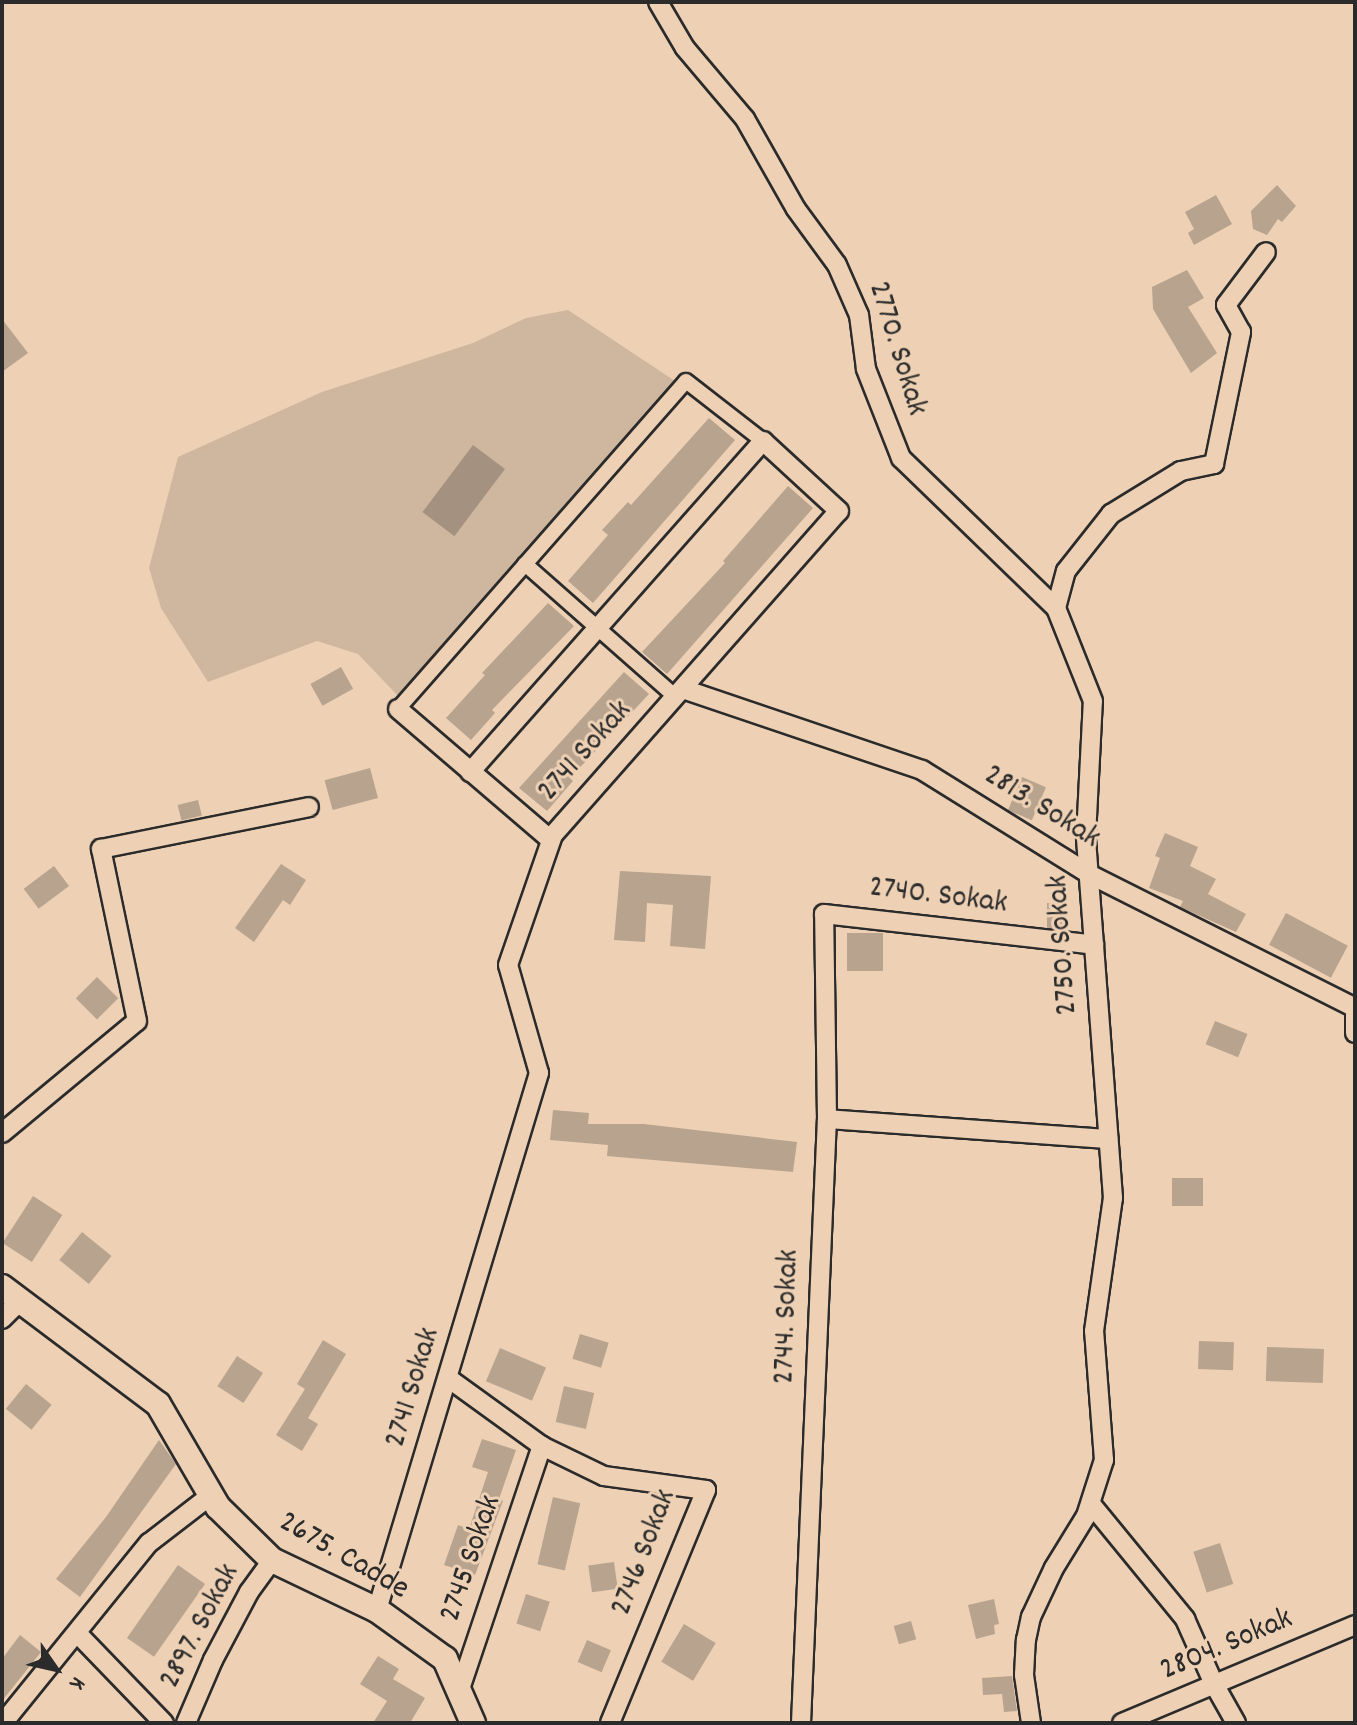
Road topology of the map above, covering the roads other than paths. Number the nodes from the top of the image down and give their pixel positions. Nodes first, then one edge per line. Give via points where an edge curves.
1 (658, 2) edge
2 (1266, 252) dead end
3 (763, 441) junction
4 (525, 564) junction
5 (1056, 608) junction
6 (597, 627) junction
7 (679, 693) junction
8 (398, 709) joint
9 (470, 772) junction
10 (309, 807) dead end
11 (551, 840) junction
12 (1089, 874) junction
13 (824, 914) joint
14 (1094, 945) junction
15 (1355, 1008) edge
16 (1355, 1033) edge
17 (827, 1119) junction
18 (2, 1133) edge
19 (1108, 1139) junction
20 (8, 1303) edge
21 (448, 1378) junction
22 (542, 1446) junction
23 (211, 1495) junction
24 (1091, 1504) junction
25 (272, 1560) junction
26 (377, 1610) junction
27 (1355, 1625) edge
28 (77, 1633) junction
29 (1214, 1684) junction
30 (459, 1692) junction
31 (3, 1723) edge
32 (164, 1723) edge
33 (186, 1723) edge
34 (473, 1723) edge
35 (610, 1723) edge
36 (801, 1723) edge
37 (1031, 1723) edge
38 (1122, 1723) edge
39 (1236, 1723) edge

1 - 5 street, 2770. Sokak via 685,48 745,119 796,209 837,265 859,315 866,369 901,458
2 - 5 street via 1226,305 1241,332 1214,464 1181,471 1111,514 1066,571
3 - 4 street via 686,381
3 - 6 street
3 - 7 street, 2741 Sokak via 839,511
4 - 6 street
4 - 8 street
5 - 12 street, 2750. Sokak via 1093,701
6 - 7 street
6 - 9 street
7 - 11 street, 2741 Sokak
7 - 12 street, 2813. Sokak via 922,770
8 - 9 street
9 - 11 street
10 - 18 street via 101,849 137,1021
11 - 21 street, 2741 Sokak via 508,965 539,1073
12 - 14 street, 2750. Sokak
12 - 15 street, 2813. Sokak
13 - 14 street, 2740. Sokak
13 - 17 street, 2744. Sokak
14 - 19 street, 2750. Sokak
15 - 16 street
17 - 19 street
17 - 36 street, 2744. Sokak
19 - 24 street, 2750. Sokak via 1113,1198 1094,1331 1104,1460
20 - 23 street, 2675. Cadde via 158,1404
21 - 22 street, 2746 Sokak
21 - 26 street, 2741 Sokak
22 - 30 street, 2745 Sokak
22 - 35 street, 2746 Sokak via 604,1476 706,1490
23 - 25 street, 2675. Cadde
23 - 28 street via 149,1543
24 - 29 street via 1185,1619
24 - 37 street, 2750. Sokak via 1031,1617 1024,1675
25 - 26 street, 2675. Cadde
25 - 33 street, 2897. Sokak via 220,1646
26 - 30 street, 2675. Cadde via 445,1659
27 - 29 street, 2804. Sokak
28 - 31 street
28 - 32 street
29 - 38 street, 2804. Sokak
29 - 39 street
30 - 34 street, 2675. Cadde

